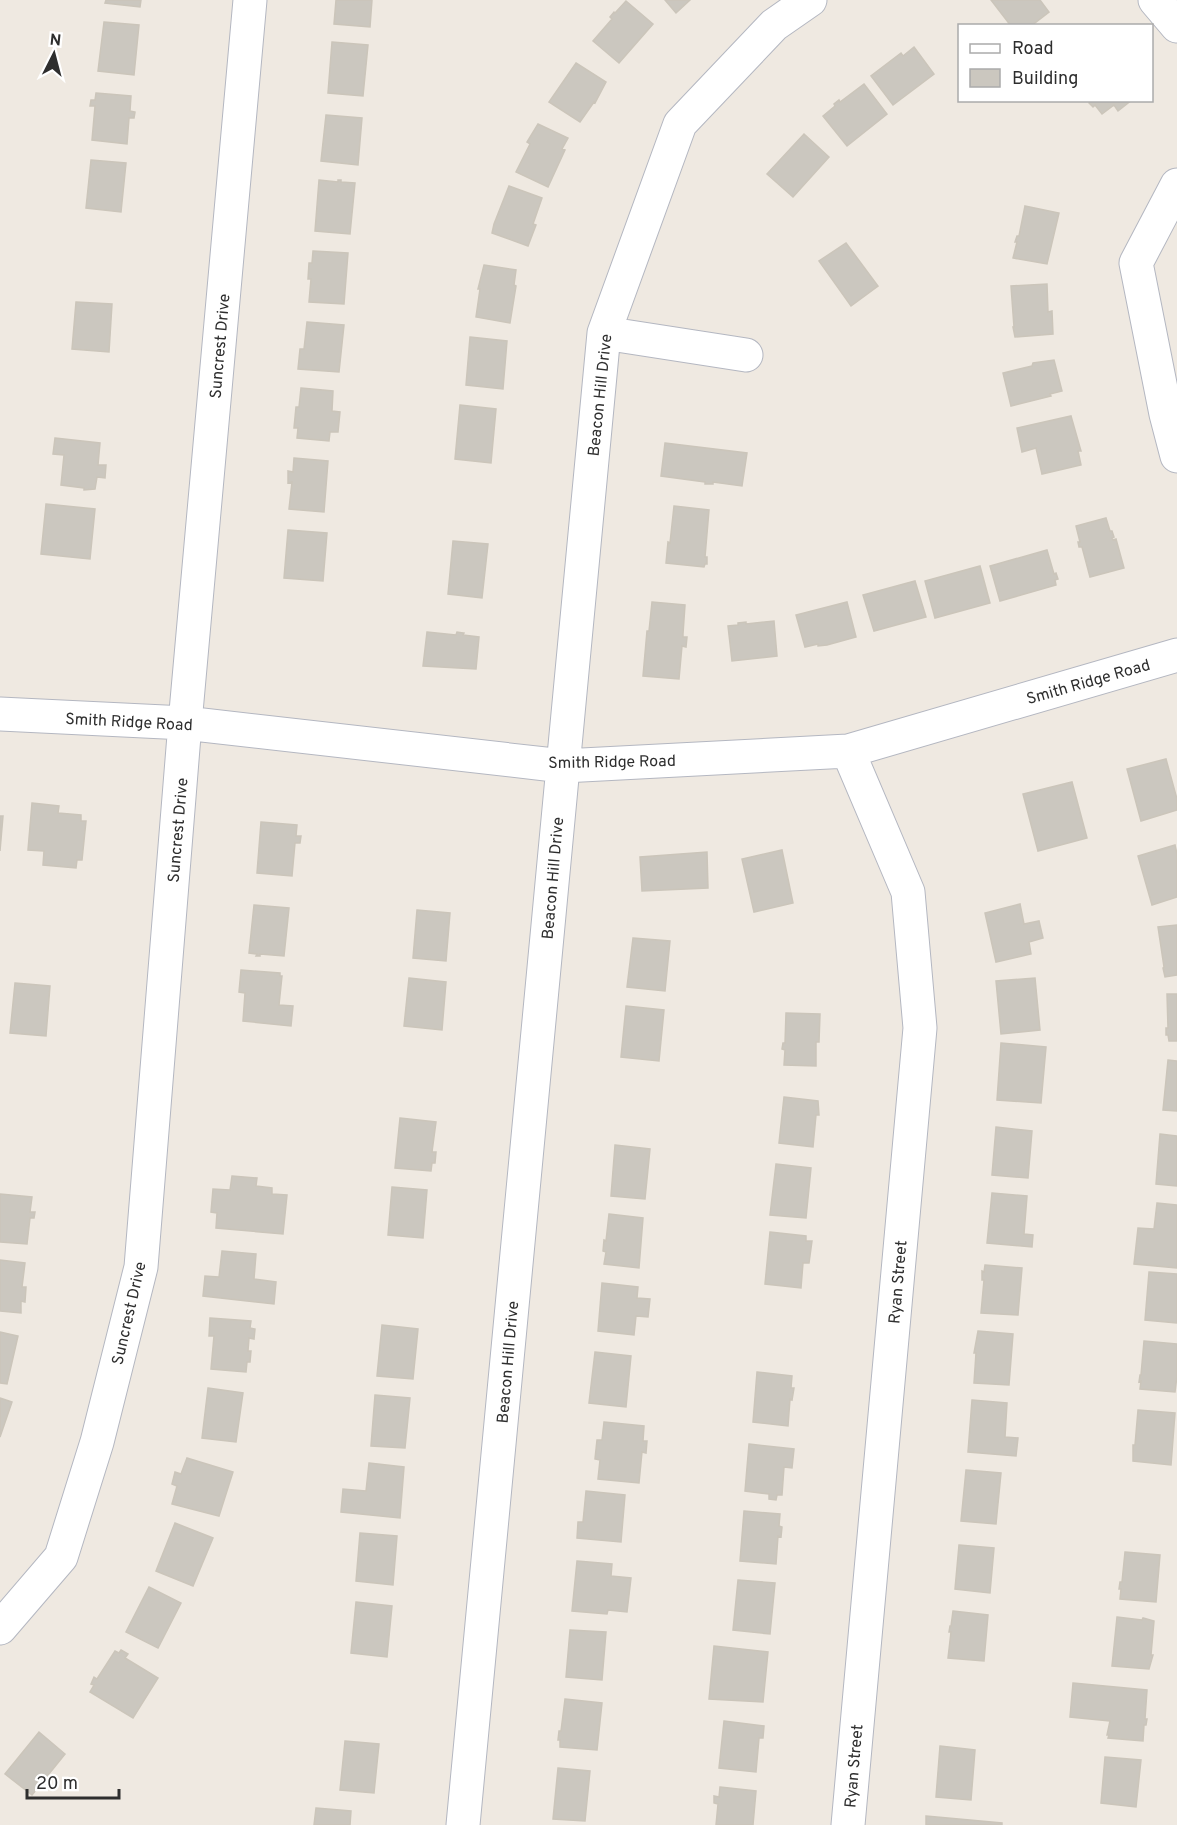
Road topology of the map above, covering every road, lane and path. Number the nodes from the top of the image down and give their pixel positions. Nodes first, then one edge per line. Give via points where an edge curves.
1 (250, 0) edge
2 (810, 0) edge
3 (1155, 0) edge
4 (1177, 26) edge
5 (1177, 185) edge
6 (604, 333) junction
7 (746, 355) dead end
8 (1177, 456) edge
9 (1177, 655) edge
10 (0, 714) edge
11 (185, 723) junction
12 (848, 751) junction
13 (563, 766) junction
14 (0, 1628) edge
15 (463, 1825) edge
16 (848, 1825) edge

1 - 11 street, Suncrest Drive
2 - 6 street, Beacon Hill Drive via 774,25 680,124
3 - 4 street
5 - 8 street via 1136,263
6 - 7 street
6 - 13 street, Beacon Hill Drive
9 - 12 street, Smith Ridge Road
10 - 11 street, Smith Ridge Road
11 - 13 street, Smith Ridge Road
11 - 14 street, Suncrest Drive via 141,1267 97,1442 61,1557
12 - 13 street, Smith Ridge Road
12 - 16 street, Ryan Street via 908,892 920,1028
13 - 15 street, Beacon Hill Drive

